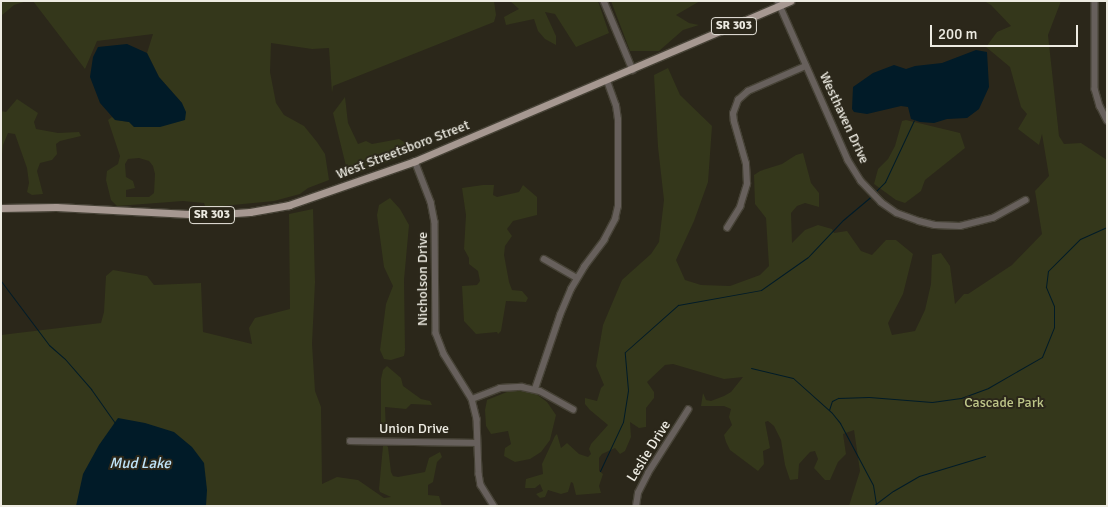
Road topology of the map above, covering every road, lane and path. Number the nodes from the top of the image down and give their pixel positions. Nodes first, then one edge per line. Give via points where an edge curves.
1 (604, 1) edge
2 (790, 1) edge
3 (1094, 1) edge
4 (780, 4) edge
5 (806, 66) junction
6 (633, 70) junction
7 (607, 81) junction
8 (1107, 120) edge
9 (415, 161) junction
10 (1025, 200) dead end
11 (1, 208) edge
12 (727, 228) dead end
13 (544, 259) dead end
14 (577, 278) junction
15 (536, 389) junction
16 (472, 399) junction
17 (573, 409) dead end
18 (688, 410) dead end
19 (350, 441) dead end
20 (478, 442) junction
21 (494, 506) edge
22 (636, 506) edge

1 - 6 street
2 - 4 main road, West Streetsboro Street / SR 303
3 - 8 street via 1095,89
4 - 5 street, Westhaven Drive
4 - 6 main road, West Streetsboro Street / SR 303
5 - 10 street, Westhaven Drive via 855,172 868,189 889,207 928,224 960,226 993,218
5 - 12 street via 748,91 735,106 734,122 746,164 747,184 740,207
6 - 7 main road, West Streetsboro Street / SR 303
7 - 9 main road, West Streetsboro Street / SR 303
7 - 14 street via 618,120 618,206 611,228
9 - 11 main road, West Streetsboro Street / SR 303 via 326,194 250,212 200,215 56,207
9 - 16 street, Nicholson Drive via 436,222 436,333 444,354
13 - 14 street
14 - 15 street via 560,315
15 - 16 street via 512,386
15 - 17 street
16 - 20 street, Nicholson Drive
18 - 22 street, Leslie Drive via 648,473
19 - 20 street, Union Drive
20 - 21 street, Nicholson Drive via 477,465 481,485

